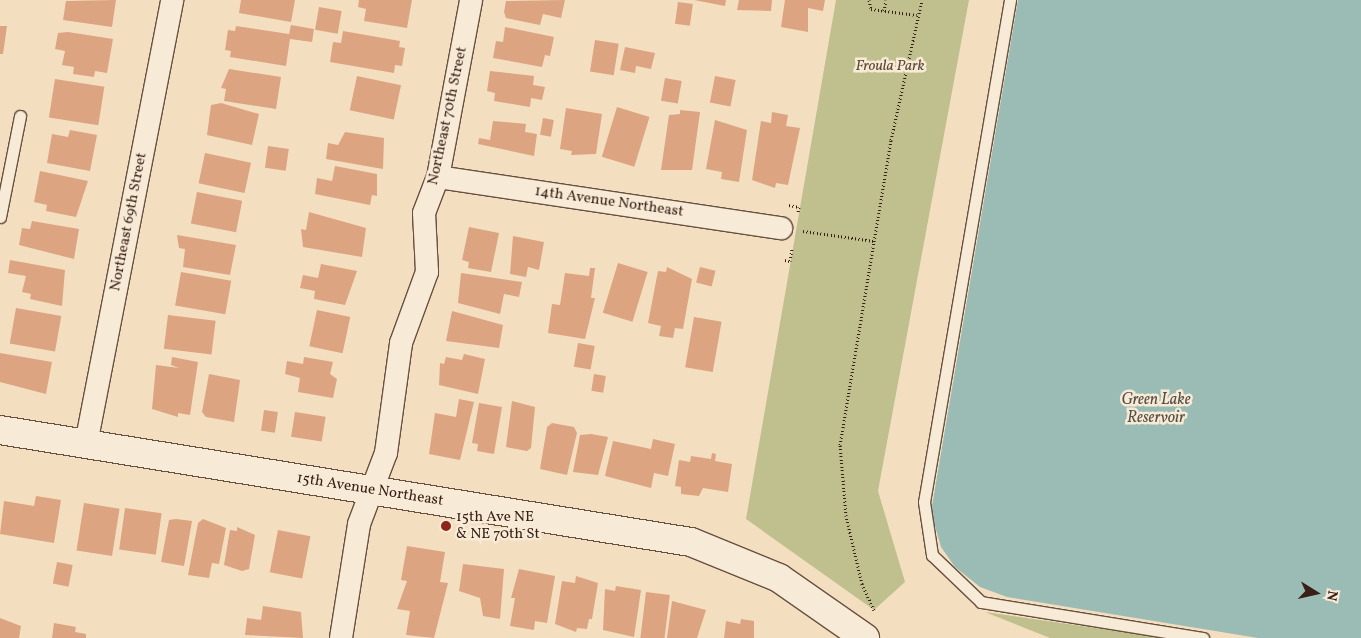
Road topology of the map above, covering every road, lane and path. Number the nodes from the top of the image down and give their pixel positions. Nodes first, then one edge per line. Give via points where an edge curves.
1 (172, 0) edge
2 (471, 0) edge
3 (869, 0) edge
4 (886, 0) edge
5 (922, 0) edge
6 (1010, 0) edge
7 (884, 11) junction
8 (917, 15) junction
9 (20, 116) dead end
10 (438, 177) junction
11 (0, 217) edge
12 (788, 229) joint
13 (874, 240) junction
14 (0, 430) edge
15 (86, 444) junction
16 (374, 491) junction
17 (874, 610) dead end
18 (341, 638) edge
19 (865, 638) edge
20 (1203, 638) edge

1 - 15 street, Northeast 69th Street
2 - 10 street, Northeast 70th Street
3 - 7 path via 871,9
4 - 7 path
5 - 8 path
6 - 20 lane via 924,502 932,555 980,602
7 - 8 path
8 - 13 path
9 - 11 lane
10 - 12 street, 14th Avenue Northeast
10 - 16 street, Northeast 70th Street via 424,213 427,272 401,343 386,454
12 - 13 path
13 - 17 path via 840,445 846,516 862,584
14 - 15 main road, 15th Avenue Northeast
15 - 16 main road, 15th Avenue Northeast
16 - 18 street, Northeast 70th Street via 359,524
16 - 19 main road, 15th Avenue Northeast via 714,549 778,578

